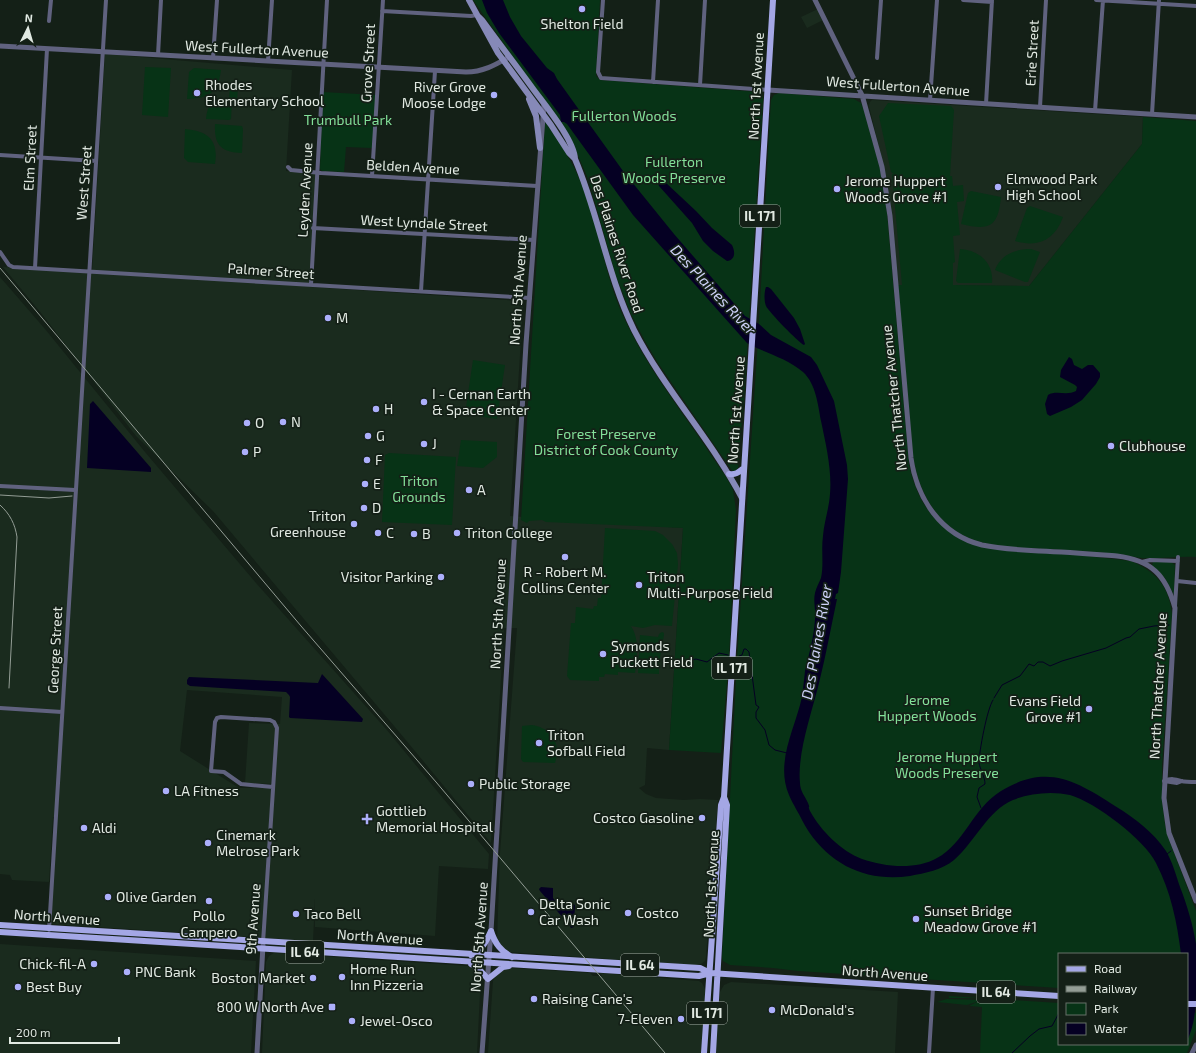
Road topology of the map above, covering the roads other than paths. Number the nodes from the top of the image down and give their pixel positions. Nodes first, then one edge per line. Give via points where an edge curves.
1 (51, 0) edge
2 (106, 0) edge
3 (161, 0) edge
4 (217, 0) edge
5 (272, 0) edge
6 (327, 0) edge
7 (383, 0) edge
8 (468, 0) edge
9 (603, 0) edge
10 (658, 0) edge
11 (705, 0) edge
12 (773, 0) edge
13 (815, 0) edge
14 (881, 0) edge
15 (937, 0) edge
16 (963, 0) edge
17 (1046, 0) edge
18 (1096, 0) edge
19 (1103, 0) edge
20 (992, 1) edge
21 (1159, 2) edge
22 (1196, 6) edge
23 (382, 11) junction
24 (478, 16) junction
25 (49, 21) dead end
26 (0, 46) edge
27 (47, 49) junction
28 (103, 52) junction
29 (158, 55) junction
30 (509, 57) junction
31 (213, 58) junction
32 (878, 58) dead end
33 (503, 60) junction
34 (268, 61) junction
35 (323, 64) junction
36 (379, 68) junction
37 (435, 71) junction
38 (653, 82) junction
39 (700, 85) junction
40 (524, 88) junction
41 (768, 90) junction
42 (862, 95) junction
43 (930, 100) junction
44 (544, 104) junction
45 (986, 104) junction
46 (1040, 107) junction
47 (1095, 111) junction
48 (544, 114) junction
49 (1152, 114) junction
50 (1196, 117) edge
51 (540, 148) junction
52 (0, 155) edge
53 (41, 158) junction
54 (575, 159) junction
55 (96, 161) junction
56 (288, 167) dead end
57 (316, 171) junction
58 (372, 176) junction
59 (428, 179) junction
60 (537, 186) junction
61 (313, 228) junction
62 (424, 234) junction
63 (534, 240) junction
64 (0, 252) edge
65 (35, 268) junction
66 (89, 271) junction
67 (311, 285) junction
68 (421, 292) junction
69 (530, 298) junction
70 (83, 366) joint
71 (744, 468) junction
72 (729, 474) junction
73 (0, 486) edge
74 (75, 490) junction
75 (742, 498) junction
76 (1142, 562) junction
77 (1177, 581) junction
78 (1196, 583) edge
79 (1175, 608) junction
80 (0, 708) edge
81 (62, 712) junction
82 (1164, 781) junction
83 (1196, 782) edge
84 (273, 787) junction
85 (724, 797) junction
86 (1196, 901) edge
87 (0, 925) edge
88 (49, 928) junction
89 (491, 931) junction
90 (0, 932) edge
91 (49, 936) junction
92 (263, 942) junction
93 (263, 949) junction
94 (470, 955) junction
95 (489, 956) junction
96 (512, 957) junction
97 (466, 962) junction
98 (489, 963) junction
99 (518, 965) junction
100 (710, 973) junction
101 (718, 974) junction
102 (488, 979) junction
103 (933, 988) junction
104 (1058, 996) edge
105 (1196, 1045) edge
106 (257, 1053) edge
107 (482, 1053) edge
108 (704, 1053) edge
109 (713, 1053) edge
110 (929, 1053) edge
111 (1192, 1053) edge

1 - 25 street
2 - 28 street, West Street
3 - 29 street
4 - 31 street
5 - 34 street
6 - 35 street, Leyden Avenue
7 - 23 street, Grove Street
8 - 24 main road, Des Plaines River Road
9 - 38 street, West Fullerton Avenue via 598,72 600,76
10 - 38 street
11 - 39 street
12 - 41 main road, North 1st Avenue / IL 171
13 - 42 street, North Thatcher Avenue
14 - 32 street
15 - 43 street
16 - 20 street
17 - 46 street, Erie Street
18 - 19 street
19 - 21 street
19 - 47 street
20 - 45 street
21 - 22 street
21 - 49 street
23 - 24 street
23 - 36 street, Grove Street
24 - 30 main road, Des Plaines River Road
24 - 33 main road, Des Plaines River Road
26 - 27 street, West Fullerton Avenue
27 - 28 street, West Fullerton Avenue
27 - 53 street, Elm Street
28 - 29 street, West Fullerton Avenue
28 - 55 street, West Street
29 - 31 street, West Fullerton Avenue
30 - 33 street, West Fullerton Avenue
30 - 44 main road, Des Plaines River Road
31 - 34 street, West Fullerton Avenue
33 - 37 street, West Fullerton Avenue via 476,72
33 - 40 main road, Des Plaines River Road
34 - 35 street, West Fullerton Avenue
35 - 36 street, West Fullerton Avenue
35 - 57 street, Leyden Avenue
36 - 37 street, West Fullerton Avenue
36 - 58 street, Grove Street
37 - 59 street
38 - 39 street, West Fullerton Avenue
39 - 41 street, West Fullerton Avenue
40 - 48 main road, Des Plaines River Road
40 - 51 main road via 536,116
41 - 42 street, West Fullerton Avenue
41 - 71 main road, North 1st Avenue / IL 171
42 - 43 street, West Fullerton Avenue
42 - 76 street, North Thatcher Avenue via 878,151 888,203 911,458 921,494 932,512 946,526 961,536 981,544 1002,548 1121,557
43 - 45 street, West Fullerton Avenue
44 - 48 street, North 5th Avenue
44 - 54 main road, Des Plaines River Road via 565,135 575,153
45 - 46 street, West Fullerton Avenue
46 - 47 street, West Fullerton Avenue
47 - 49 street, West Fullerton Avenue
48 - 51 street, North 5th Avenue
48 - 54 main road, Des Plaines River Road
49 - 50 street, West Fullerton Avenue
51 - 60 street, North 5th Avenue
52 - 53 street
53 - 55 street
53 - 65 street, Elm Street
54 - 72 main road, Des Plaines River Road via 594,209 616,288 628,316 649,357
55 - 66 street, West Street
56 - 57 street, Belden Avenue via 291,170
57 - 58 street, Belden Avenue
57 - 61 street, Leyden Avenue
58 - 59 street, Belden Avenue
59 - 60 street, Belden Avenue
59 - 62 street
60 - 63 street, North 5th Avenue
61 - 62 street, West Lyndale Street
61 - 67 street, Leyden Avenue
62 - 63 street, West Lyndale Street
62 - 68 street
63 - 69 street, North 5th Avenue
64 - 65 street, Palmer Street via 11,266
65 - 66 street, Palmer Street
66 - 67 street, Palmer Street
66 - 70 street, West Street
67 - 68 street, Palmer Street
68 - 69 street, Palmer Street
69 - 89 street, North 5th Avenue
70 - 74 street, George Street
71 - 72 main road
71 - 75 main road, North 1st Avenue / IL 171
72 - 75 main road, Des Plaines River Road
73 - 74 street
74 - 81 street, George Street
75 - 85 main road, North 1st Avenue / IL 171
76 - 77 street via 1178,559
76 - 79 street, North Thatcher Avenue via 1161,577 1171,593
77 - 78 street
77 - 79 street
79 - 82 street, North Thatcher Avenue
80 - 81 street
81 - 88 street, George Street
82 - 83 street
82 - 86 street, North Thatcher Avenue via 1169,833
84 - 84 street, 9th Avenue via 277,728 274,722 217,718 212,771 224,772 241,784
84 - 92 street, 9th Avenue
85 - 100 main road, North 1st Avenue / IL 171 via 721,805
85 - 101 main road, North 1st Avenue / IL 171 via 727,805
87 - 88 main road, North Avenue / IL 64
88 - 91 street, George Street
88 - 92 main road, North Avenue / IL 64
89 - 94 main road via 481,949
89 - 95 street, North 5th Avenue
89 - 96 main road via 499,948
90 - 91 main road, North Avenue / IL 64
91 - 93 main road, North Avenue / IL 64
92 - 93 street, 9th Avenue
92 - 94 main road, North Avenue / IL 64
93 - 97 main road, North Avenue / IL 64
93 - 106 street, 9th Avenue
94 - 95 main road, North Avenue / IL 64
95 - 96 main road, North Avenue / IL 64
95 - 98 street, North 5th Avenue
96 - 100 main road, North Avenue / IL 64 via 700,968
97 - 98 main road, North Avenue / IL 64
97 - 102 main road via 478,967
98 - 99 main road, North Avenue / IL 64
98 - 102 street, North 5th Avenue
99 - 100 main road, North Avenue / IL 64 via 699,976
99 - 102 main road via 503,967
100 - 101 main road, North Avenue / IL 64
100 - 108 main road, IL 171
101 - 103 main road, North Avenue / IL 64
101 - 109 main road, IL 171
102 - 107 street, North 5th Avenue
103 - 104 main road, North Avenue / IL 64
103 - 110 street
105 - 111 street

